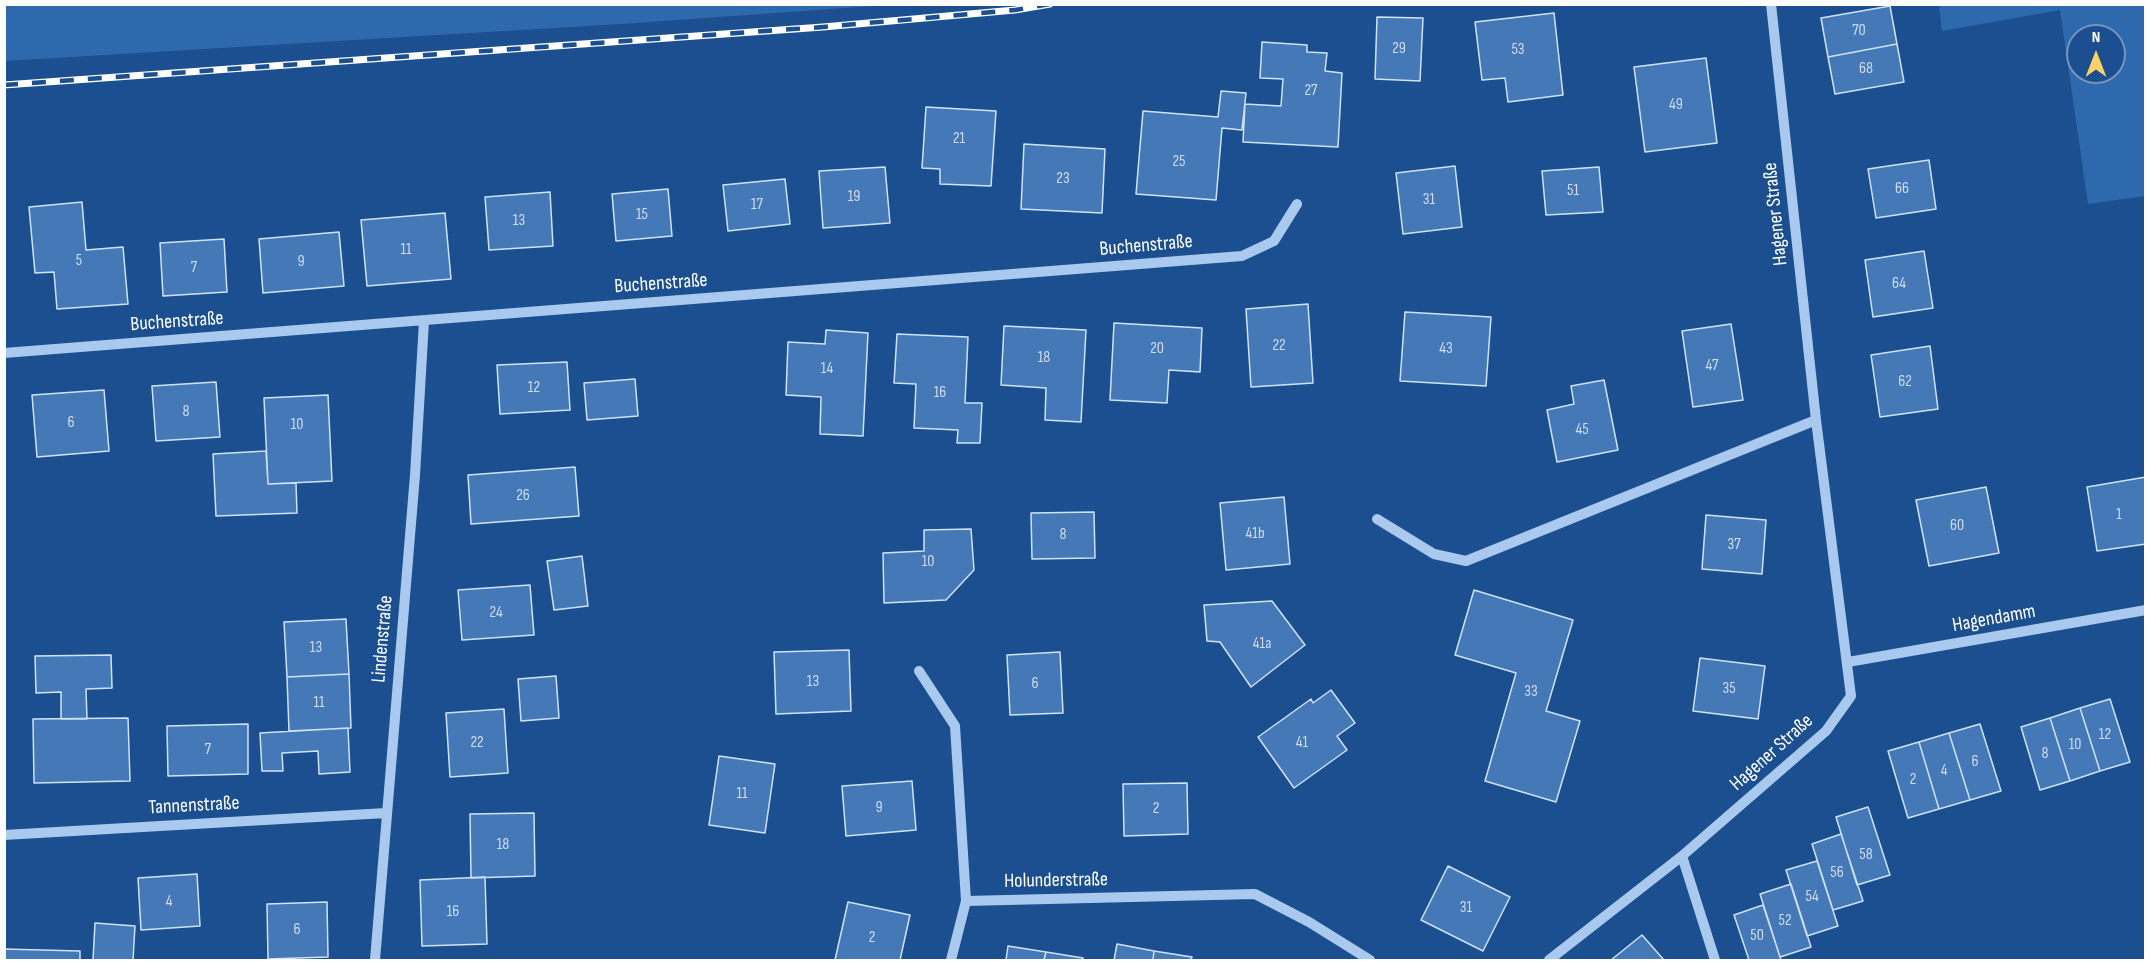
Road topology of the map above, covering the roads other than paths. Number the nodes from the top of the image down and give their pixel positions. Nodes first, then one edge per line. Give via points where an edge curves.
1 (1771, 4) edge
2 (1297, 204) dead end
3 (424, 321) junction
4 (4, 353) edge
5 (1816, 420) junction
6 (1377, 519) dead end
7 (2145, 610) edge
8 (1848, 662) junction
9 (919, 671) dead end
10 (386, 813) junction
11 (4, 835) edge
12 (1682, 856) junction
13 (966, 901) junction
14 (375, 960) edge
15 (951, 960) edge
16 (1370, 960) edge
17 (1549, 960) edge
18 (1715, 960) edge

1 - 5 street, Hagener Straße
2 - 3 street, Buchenstraße via 1274,241 1242,256
3 - 4 street, Buchenstraße
3 - 10 street, Lindenstraße
5 - 6 street via 1466,561 1434,554
5 - 8 street, Hagener Straße
7 - 8 street, Hagendamm
8 - 12 street, Hagener Straße via 1851,696 1826,731
9 - 13 street via 955,726
10 - 11 street, Tannenstraße
10 - 14 street, Lindenstraße
12 - 17 street, Hagener Straße
12 - 18 street
13 - 15 street
13 - 16 street, Holunderstraße via 1255,894

